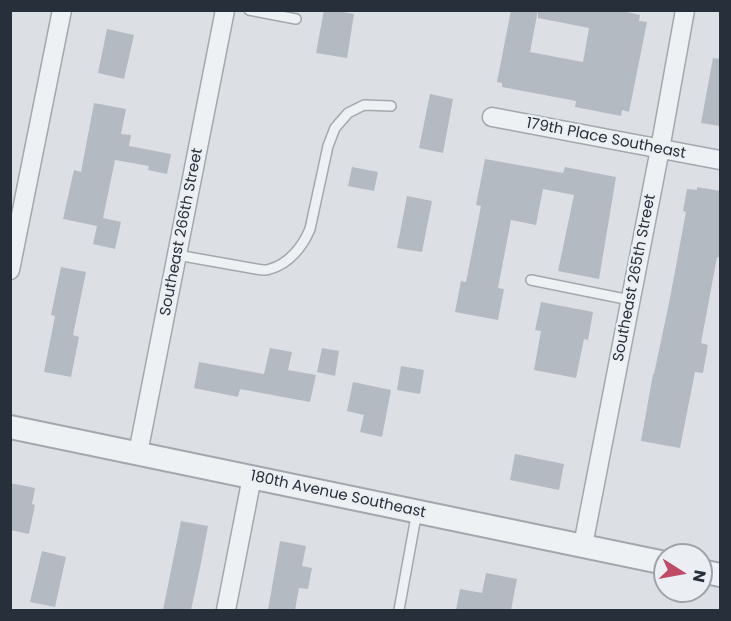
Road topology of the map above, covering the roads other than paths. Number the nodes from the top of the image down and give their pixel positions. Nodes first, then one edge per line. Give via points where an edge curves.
1 (62, 10) edge
2 (225, 10) edge
3 (249, 10) edge
4 (685, 10) edge
5 (296, 19) dead end
6 (390, 106) dead end
7 (492, 117) dead end
8 (660, 149) junction
9 (720, 160) edge
10 (177, 255) junction
11 (10, 270) edge
12 (531, 280) dead end
13 (630, 300) junction
14 (10, 427) edge
15 (138, 453) junction
16 (252, 477) junction
17 (417, 511) junction
18 (583, 545) junction
19 (653, 560) edge
20 (226, 610) edge
21 (399, 610) edge

1 - 11 street
2 - 10 street, Southeast 266th Street
3 - 5 lane
4 - 8 street, Southeast 265th Street
6 - 10 lane via 364,105 348,113 335,128 307,238 283,264 268,270 256,269
7 - 8 street, 179th Place Southeast
8 - 9 street, 179th Place Southeast
8 - 13 street, Southeast 265th Street
10 - 15 street, Southeast 266th Street
12 - 13 lane
13 - 18 street, Southeast 265th Street
14 - 15 street, 180th Avenue Southeast
15 - 16 street, 180th Avenue Southeast
16 - 17 street, 180th Avenue Southeast
16 - 20 street
17 - 18 street, 180th Avenue Southeast
17 - 21 lane
18 - 19 street, 180th Avenue Southeast

